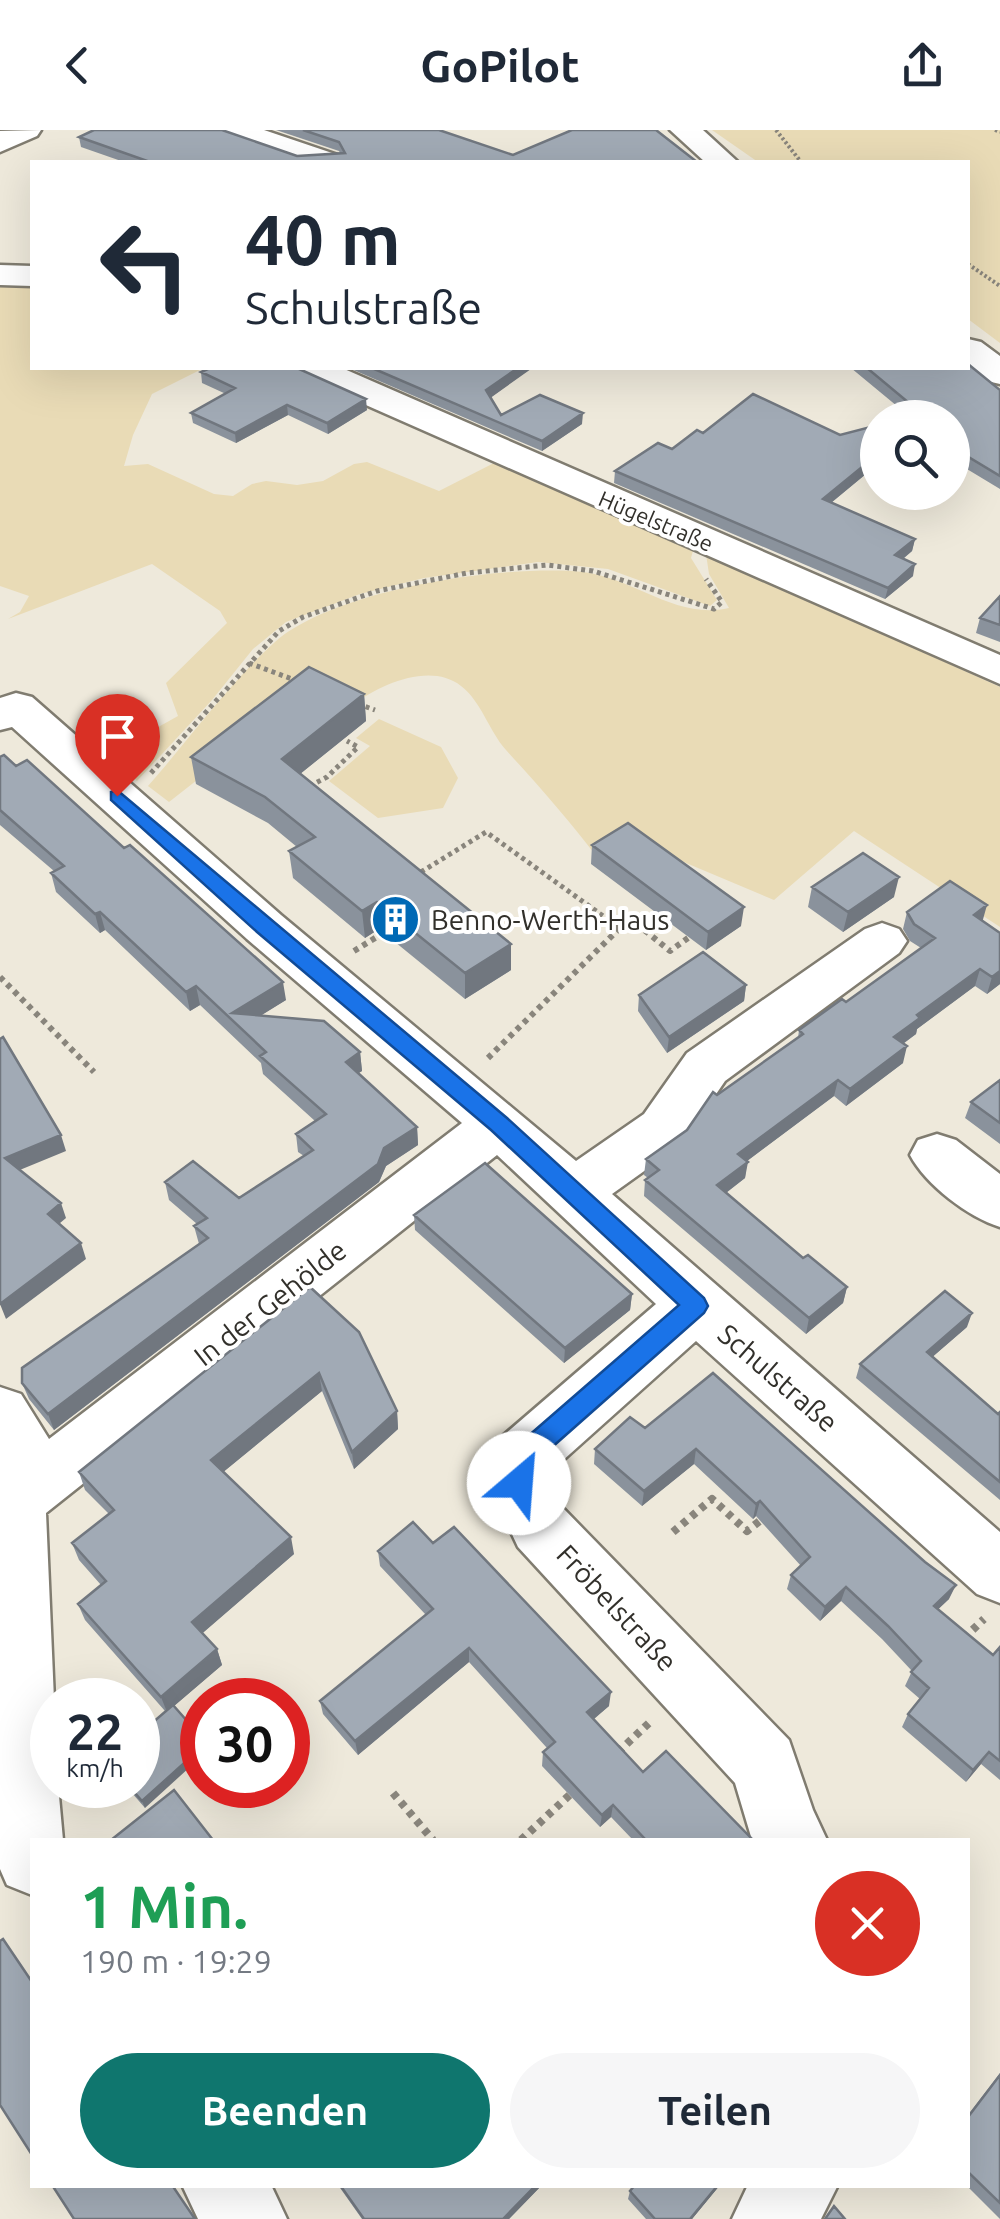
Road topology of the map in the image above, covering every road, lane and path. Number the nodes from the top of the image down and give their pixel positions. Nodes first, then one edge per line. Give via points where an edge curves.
1 (26, 130) edge
2 (235, 130) edge
3 (684, 130) edge
4 (776, 130) edge
5 (0, 143) edge
6 (718, 158) edge
7 (321, 160) edge
8 (799, 160) edge
9 (970, 265) edge
10 (0, 276) edge
11 (30, 276) edge
12 (1000, 286) edge
13 (970, 351) edge
14 (317, 370) edge
15 (1000, 373) edge
16 (722, 602) dead end
17 (250, 662) junction
18 (1000, 671) edge
19 (302, 682) edge
20 (354, 702) edge
21 (375, 710) dead end
22 (8, 711) edge
23 (347, 742) dead end
24 (300, 780) edge
25 (117, 796) junction
26 (406, 860) edge
27 (422, 872) junction
28 (409, 879) edge
29 (618, 927) junction
30 (688, 938) edge
31 (844, 949) dead end
32 (0, 977) edge
33 (508, 1038) dead end
34 (94, 1072) dead end
35 (499, 1124) junction
36 (937, 1155) dead end
37 (574, 1191) junction
38 (1000, 1205) edge
39 (696, 1306) junction
40 (0, 1413) edge
41 (40, 1482) junction
42 (776, 1507) edge
43 (673, 1532) dead end
44 (1000, 1573) edge
45 (690, 1686) junction
46 (605, 1763) edge
47 (577, 1788) edge
48 (393, 1792) dead end
49 (430, 1838) edge
50 (523, 1838) edge
51 (791, 1838) edge
52 (30, 1851) edge
53 (224, 2188) edge
54 (796, 2188) edge
55 (247, 2219) edge
56 (772, 2219) edge

1 - 5 street
2 - 7 street
3 - 6 street
4 - 8 path
9 - 12 path
10 - 11 street
13 - 15 street
14 - 18 street, Hügelstraße
16 - 17 path via 714,609 689,605 572,567 490,570 420,581 296,620
17 - 19 path
17 - 25 path via 143,782
20 - 21 path
22 - 25 street, Schulstraße
23 - 24 path via 358,747 327,777 312,788
25 - 35 street, Schulstraße
26 - 27 path
27 - 28 path
27 - 29 path via 486,832
29 - 30 path via 630,918 670,951
29 - 33 path
31 - 37 street via 706,1067 664,1129
32 - 34 path
35 - 37 street, Schulstraße
35 - 41 street, In der Gehölde
36 - 38 street
37 - 39 street, Schulstraße
39 - 44 street, Schulstraße
39 - 45 street, Fröbelstraße via 520,1459 519,1483 540,1526
40 - 41 street
41 - 52 street, In der Gehölde via 14,1500
42 - 43 path via 747,1532 712,1499
45 - 46 path
45 - 51 street, Fröbelstraße via 765,1764
47 - 50 path
48 - 49 path
53 - 55 street
54 - 56 street

